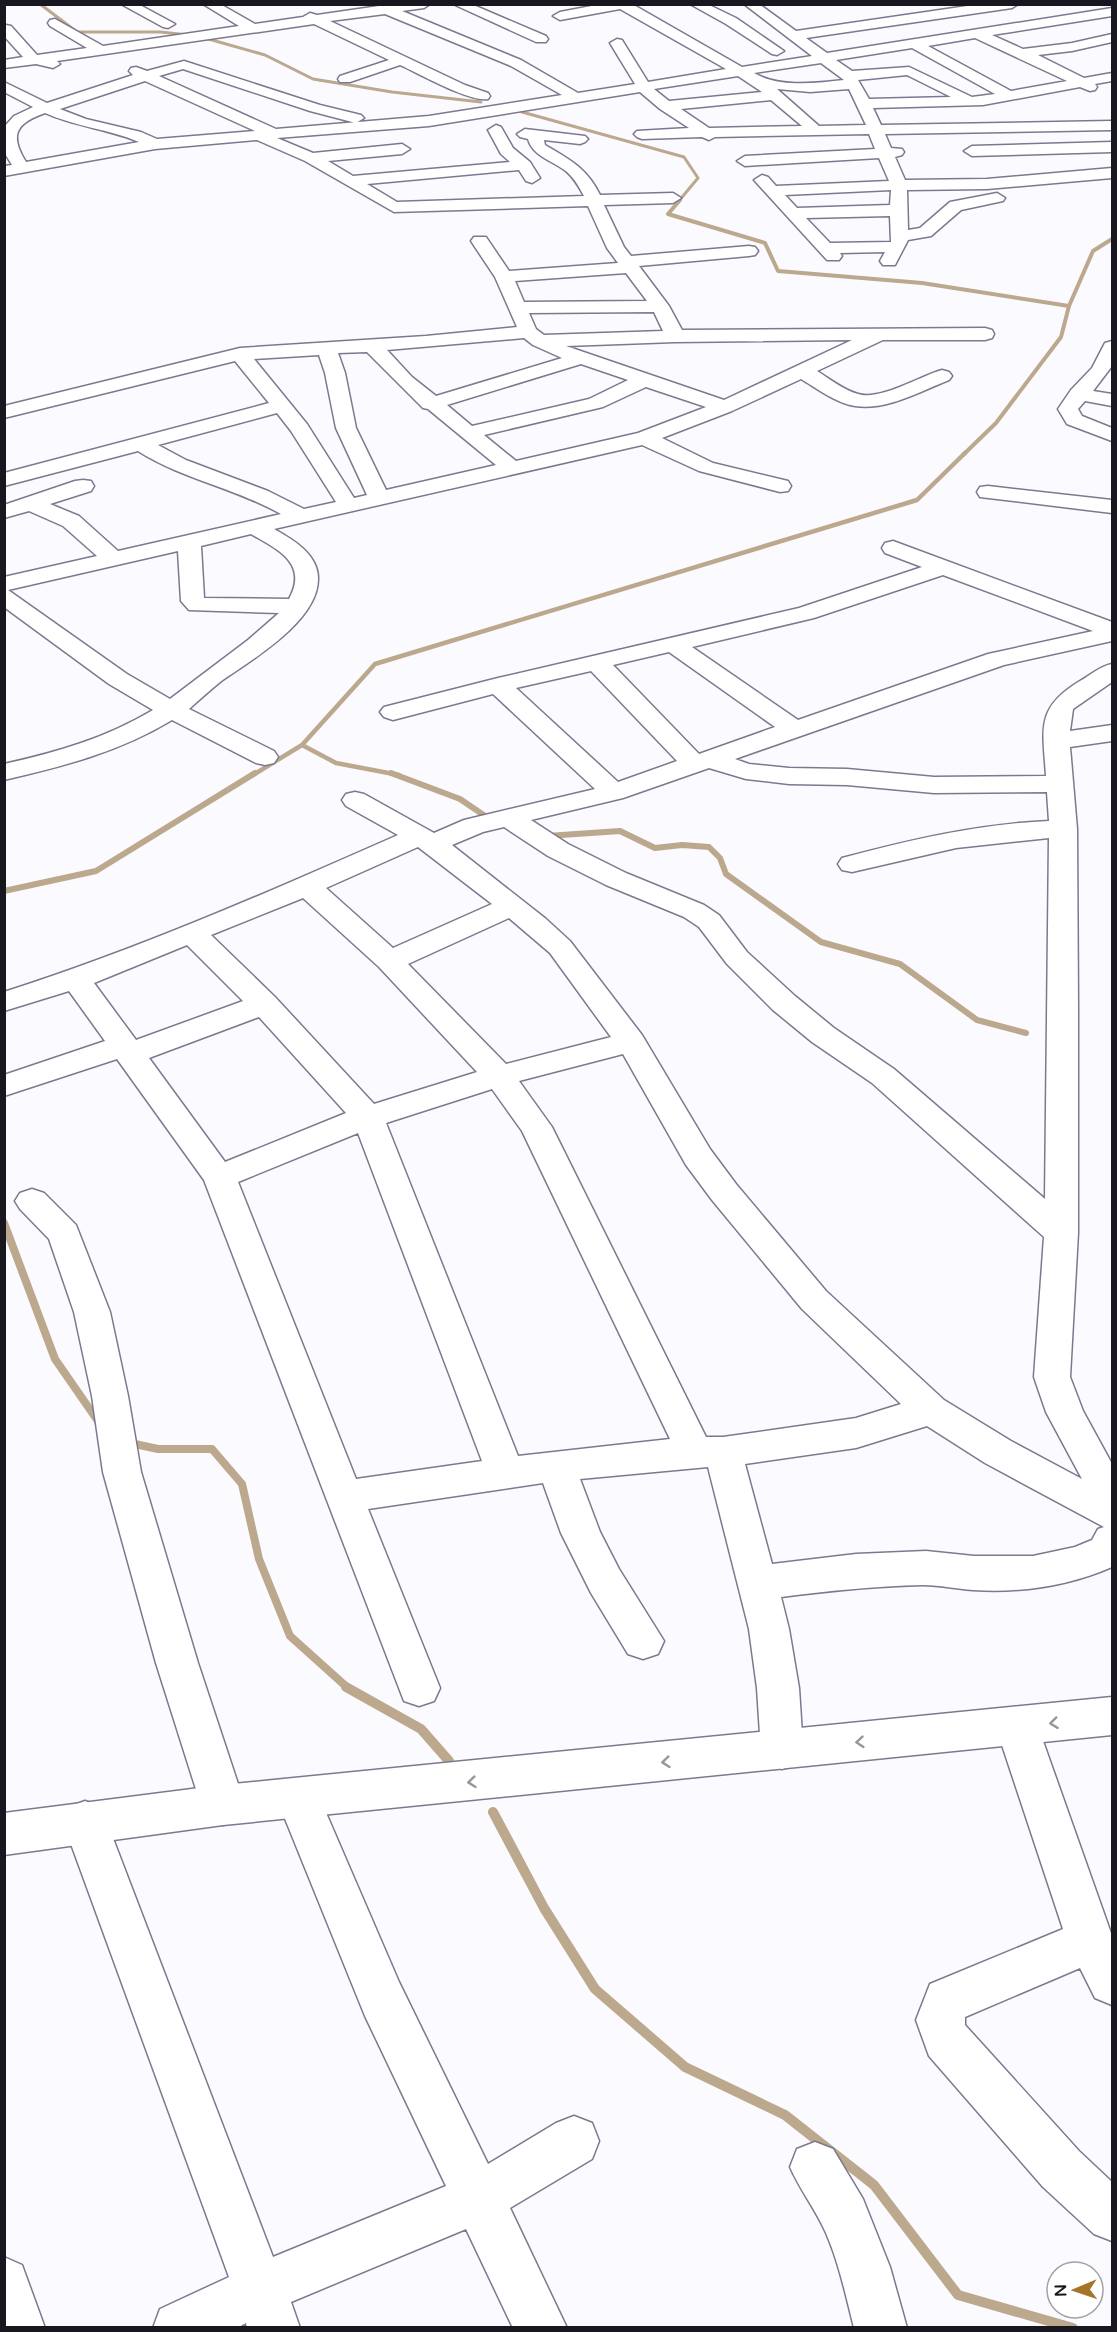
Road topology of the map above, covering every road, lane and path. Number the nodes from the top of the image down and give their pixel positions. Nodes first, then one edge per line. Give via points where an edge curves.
1 (127, 4) edge
2 (209, 4) edge
3 (424, 4) edge
4 (459, 4) edge
5 (696, 4) edge
6 (750, 4) edge
7 (1012, 4) edge
8 (621, 5) edge
9 (297, 9) dead end
10 (387, 9) junction
11 (1092, 10) edge
12 (560, 16) dead end
13 (1112, 16) edge
14 (313, 19) junction
15 (55, 23) dead end
16 (168, 24) dead end
17 (274, 24) junction
18 (252, 28) junction
19 (6, 29) edge
20 (71, 33) junction
21 (978, 34) junction
22 (793, 36) junction
23 (1113, 38) edge
24 (541, 39) dead end
25 (20, 42) junction
26 (617, 43) dead end
27 (915, 44) junction
28 (243, 45) dead end
29 (1072, 47) junction
30 (100, 50) junction
31 (1023, 53) junction
32 (77, 54) junction
33 (194, 54) dead end
34 (823, 58) junction
35 (150, 59) dead end
36 (35, 60) junction
37 (401, 60) junction
38 (1102, 61) edge
39 (797, 62) junction
40 (5, 63) edge
41 (1046, 64) junction
42 (179, 65) junction
43 (1014, 68) dead end
44 (68, 69) dead end
45 (742, 71) junction
46 (992, 71) dead end
47 (969, 74) junction
48 (145, 76) junction
49 (1113, 77) edge
50 (97, 79) dead end
51 (345, 79) dead end
52 (851, 80) junction
53 (761, 83) junction
54 (1084, 84) junction
55 (115, 85) junction
56 (4, 86) edge
57 (644, 87) junction
58 (309, 92) dead end
59 (1100, 93) dead end
60 (775, 94) junction
61 (483, 96) dead end
62 (1011, 97) junction
63 (577, 98) junction
64 (286, 99) junction
65 (729, 100) junction
66 (954, 101) junction
67 (971, 102) junction
68 (864, 104) junction
69 (665, 106) junction
70 (43, 108) junction
71 (4, 110) edge
72 (138, 119) dead end
73 (429, 121) junction
74 (404, 123) junction
75 (372, 126) junction
76 (106, 127) junction
77 (1038, 127) junction
78 (1109, 127) edge
79 (966, 129) junction
80 (496, 130) junction
81 (875, 131) junction
82 (817, 132) junction
83 (777, 133) junction
84 (272, 134) junction
85 (642, 134) dead end
86 (707, 134) junction
87 (255, 135) junction
88 (535, 135) junction
89 (580, 139) dead end
90 (6, 140) edge
91 (155, 144) junction
92 (1113, 147) edge
93 (402, 149) junction
94 (1062, 150) junction
95 (885, 152) junction
96 (908, 152) dead end
97 (736, 154) junction
98 (311, 158) junction
99 (524, 165) junction
100 (22, 168) junction
101 (4, 171) edge
102 (1113, 174) edge
103 (1089, 176) junction
104 (415, 177) junction
105 (352, 182) junction
106 (995, 184) junction
107 (899, 185) junction
108 (772, 191) junction
109 (673, 198) dead end
110 (548, 202) junction
111 (596, 202) junction
112 (898, 210) junction
113 (792, 213) junction
114 (480, 241) dead end
115 (896, 248) junction
116 (749, 251) dead end
117 (629, 264) junction
118 (504, 277) junction
119 (660, 306) junction
120 (519, 308) junction
121 (881, 334) junction
122 (985, 334) dead end
123 (675, 336) junction
124 (534, 337) junction
125 (371, 345) junction
126 (1113, 347) edge
127 (326, 348) junction
128 (240, 354) junction
129 (581, 358) junction
130 (801, 370) junction
131 (942, 376) dead end
132 (646, 379) junction
133 (1078, 394) junction
134 (1113, 400) edge
135 (596, 403) junction
136 (430, 404) junction
137 (280, 406) junction
138 (725, 407) junction
139 (4, 412) edge
140 (467, 433) junction
141 (1113, 435) edge
142 (648, 437) junction
143 (140, 443) junction
144 (513, 469) junction
145 (4, 480) edge
146 (82, 486) dead end
147 (780, 486) dead end
148 (988, 492) dead end
149 (381, 499) junction
150 (32, 504) junction
151 (349, 506) junction
152 (1113, 507) edge
153 (4, 512) edge
154 (300, 516) junction
155 (254, 526) junction
156 (189, 541) junction
157 (893, 548) dead end
158 (114, 559) junction
159 (943, 567) junction
160 (4, 584) edge
161 (4, 596) edge
162 (297, 606) junction
163 (1113, 632) edge
164 (674, 645) junction
165 (596, 662) junction
166 (1113, 672) edge
167 (498, 685) junction
168 (171, 710) junction
169 (393, 712) dead end
170 (792, 728) junction
171 (1113, 733) edge
172 (1058, 741) junction
173 (265, 757) dead end
174 (704, 762) junction
175 (4, 772) edge
176 (1060, 784) junction
177 (614, 792) junction
178 (355, 800) dead end
179 (507, 817) junction
180 (1063, 829) junction
181 (425, 839) junction
182 (852, 864) dead end
183 (307, 886) junction
184 (511, 906) junction
185 (191, 932) junction
186 (389, 961) junction
187 (76, 979) junction
188 (4, 1002) edge
189 (264, 1004) junction
190 (631, 1042) junction
191 (126, 1050) junction
192 (499, 1076) junction
193 (4, 1086) edge
194 (368, 1118) junction
195 (219, 1177) junction
196 (32, 1201) dead end
197 (1061, 1233) junction
198 (931, 1410) junction
199 (709, 1452) junction
200 (556, 1466) junction
201 (506, 1473) junction
202 (346, 1496) junction
203 (1113, 1499) edge
204 (1113, 1514) edge
205 (1113, 1541) edge
206 (757, 1583) junction
207 (643, 1641) dead end
208 (419, 1688) dead end
209 (1113, 1716) edge
210 (1017, 1727) junction
211 (782, 1750) junction
212 (299, 1799) junction
213 (224, 1805) junction
214 (85, 1822) junction
215 (4, 1833) edge
216 (1090, 1941) junction
217 (1113, 1982) edge
218 (574, 2141) dead end
219 (815, 2167) dead end
220 (479, 2198) junction
221 (1113, 2216) edge
222 (4, 2283) edge
223 (267, 2308) edge
224 (19, 2328) edge
225 (179, 2328) edge
226 (541, 2328) edge
227 (881, 2328) edge

1 - 16 main road
2 - 18 main road
3 - 10 main road
4 - 24 main road
5 - 39 main road
6 - 22 main road
7 - 22 main road
8 - 12 main road
8 - 45 main road
9 - 14 main road
10 - 14 main road
10 - 63 main road via 516,63
11 - 13 main road
11 - 21 main road
14 - 17 main road
14 - 37 main road
15 - 20 main road
17 - 18 main road
17 - 28 main road via 283,30
18 - 30 main road
19 - 25 main road
20 - 25 main road
20 - 30 main road
21 - 27 main road
21 - 31 main road
22 - 34 main road
23 - 29 main road
25 - 36 main road
26 - 57 main road
27 - 34 main road
27 - 47 main road
29 - 31 main road
29 - 38 main road
30 - 32 main road
31 - 41 main road
32 - 36 main road
32 - 48 main road
33 - 42 main road via 178,59
34 - 39 main road
34 - 52 main road
35 - 42 main road
36 - 40 main road
36 - 44 main road
37 - 51 main road
37 - 61 main road
39 - 45 main road
41 - 43 main road
41 - 54 main road
42 - 48 main road
42 - 64 main road
45 - 53 main road
45 - 57 main road
46 - 47 main road
47 - 62 main road
48 - 55 main road
48 - 84 main road
49 - 54 main road
50 - 55 main road
52 - 53 main road via 810,88
52 - 67 main road via 912,72
52 - 68 main road
53 - 60 main road
54 - 59 main road
54 - 62 main road
55 - 70 main road
56 - 70 main road
57 - 63 main road
57 - 69 main road
58 - 64 main road
60 - 65 main road
60 - 82 main road
62 - 67 main road
63 - 73 main road
64 - 75 main road via 355,117
65 - 69 main road
65 - 83 main road
66 - 67 main road
66 - 68 main road
66 - 79 main road
68 - 81 main road
69 - 86 main road
70 - 71 main road
70 - 76 main road
70 - 90 main road via 17,120
72 - 76 main road
73 - 74 main road
73 - 80 main road via 451,128
74 - 75 main road
74 - 93 main road
75 - 84 main road
76 - 91 main road via 135,133
77 - 78 main road
77 - 79 main road
77 - 94 main road
79 - 81 main road
80 - 88 main road
80 - 99 main road via 507,151
81 - 82 main road
81 - 95 main road
82 - 83 main road
83 - 86 main road
84 - 87 main road
85 - 86 main road
86 - 97 main road
87 - 91 main road
87 - 98 main road
88 - 89 main road
88 - 111 main road via 540,148 580,175
90 - 100 main road
91 - 100 main road
92 - 94 main road
93 - 98 main road
93 - 104 main road
94 - 103 main road
94 - 106 main road via 959,151
95 - 96 main road
95 - 97 main road
95 - 107 main road
97 - 108 main road
98 - 105 main road
99 - 104 main road
99 - 110 main road
100 - 101 main road
102 - 103 main road
103 - 106 main road
104 - 105 main road
105 - 110 main road via 394,207
106 - 107 main road
106 - 115 main road via 1008,192 957,206 926,232
107 - 108 main road
107 - 112 main road
108 - 113 main road
109 - 111 main road
110 - 111 main road
111 - 117 main road via 616,248
112 - 113 main road
112 - 115 main road
113 - 115 main road via 829,252
114 - 118 main road
116 - 117 main road
117 - 118 main road
117 - 119 main road
118 - 120 main road
119 - 120 main road
119 - 123 main road
120 - 124 main road
121 - 122 main road
121 - 123 main road
121 - 130 main road
123 - 124 main road
124 - 125 main road
124 - 129 main road
125 - 127 main road
125 - 136 main road
126 - 133 main road via 1094,379
127 - 128 main road
127 - 149 main road via 339,384 343,416
128 - 137 main road
128 - 139 main road
129 - 132 main road
129 - 136 main road
130 - 131 main road via 862,401
130 - 138 main road
132 - 135 main road
132 - 138 main road
133 - 134 main road
133 - 141 main road via 1068,409 1069,415 1083,425
135 - 140 main road
135 - 142 main road
136 - 140 main road
137 - 143 main road
137 - 151 main road via 300,428
138 - 142 main road
140 - 144 main road
142 - 144 main road
142 - 147 main road via 706,467
143 - 145 main road
143 - 154 main road via 207,478 283,505
144 - 149 main road
146 - 150 main road
148 - 152 main road
149 - 151 main road
150 - 153 main road
150 - 158 main road via 71,521
151 - 154 main road
154 - 155 main road
155 - 156 main road
155 - 162 main road via 295,552 302,563 307,576 306,593
156 - 158 main road
156 - 162 main road via 193,601 197,604
157 - 159 main road
158 - 160 main road
159 - 163 main road
159 - 164 main road via 825,608
161 - 168 main road via 100,667
162 - 168 main road via 260,643
163 - 170 main road via 997,659
164 - 165 main road
164 - 170 main road
165 - 167 main road
165 - 174 main road
166 - 172 main road via 1063,703
167 - 169 main road
167 - 177 main road
168 - 173 main road
168 - 175 main road via 103,746
170 - 174 main road
171 - 172 main road
172 - 176 main road
174 - 176 main road via 789,776 934,785
174 - 177 main road
176 - 180 main road
177 - 179 main road
178 - 181 main road
179 - 181 main road
179 - 197 main road via 558,850 709,921 737,958 784,1003 883,1076
180 - 182 main road via 972,835
180 - 197 main road
181 - 183 main road
181 - 184 main road
183 - 185 main road
183 - 186 main road
184 - 186 main road
184 - 190 main road via 560,947
185 - 187 main road
185 - 189 main road
186 - 192 main road
187 - 188 main road
187 - 191 main road
189 - 191 main road
189 - 194 main road
190 - 192 main road
190 - 198 main road via 677,1125 724,1192 814,1300
191 - 193 main road
191 - 195 main road
192 - 194 main road
192 - 199 main road via 536,1127
194 - 195 main road
194 - 201 main road
195 - 202 main road
196 - 213 main road via 64,1234 92,1312 122,1472 177,1663
197 - 203 main road via 1052,1377 1065,1412
198 - 199 main road via 856,1433
198 - 204 main road via 998,1452
199 - 200 main road
199 - 206 main road
200 - 201 main road
200 - 207 main road via 605,1581
201 - 202 main road
202 - 208 main road
205 - 206 main road via 1106,1552 1089,1559 1033,1573 926,1568 856,1571
206 - 211 main road via 778,1688
209 -> 210 main road
210 -> 211 main road
210 - 216 main road
211 -> 212 main road
212 - 213 main road
212 - 220 main road via 382,1999
213 - 214 main road
214 - 215 main road
214 - 223 main road
216 - 217 main road
216 - 221 main road via 947,2001 940,2020 946,2039 1061,2169
218 - 220 main road
219 - 227 main road via 845,2217
220 - 223 main road
220 - 226 main road
222 - 224 main road
223 - 225 main road

